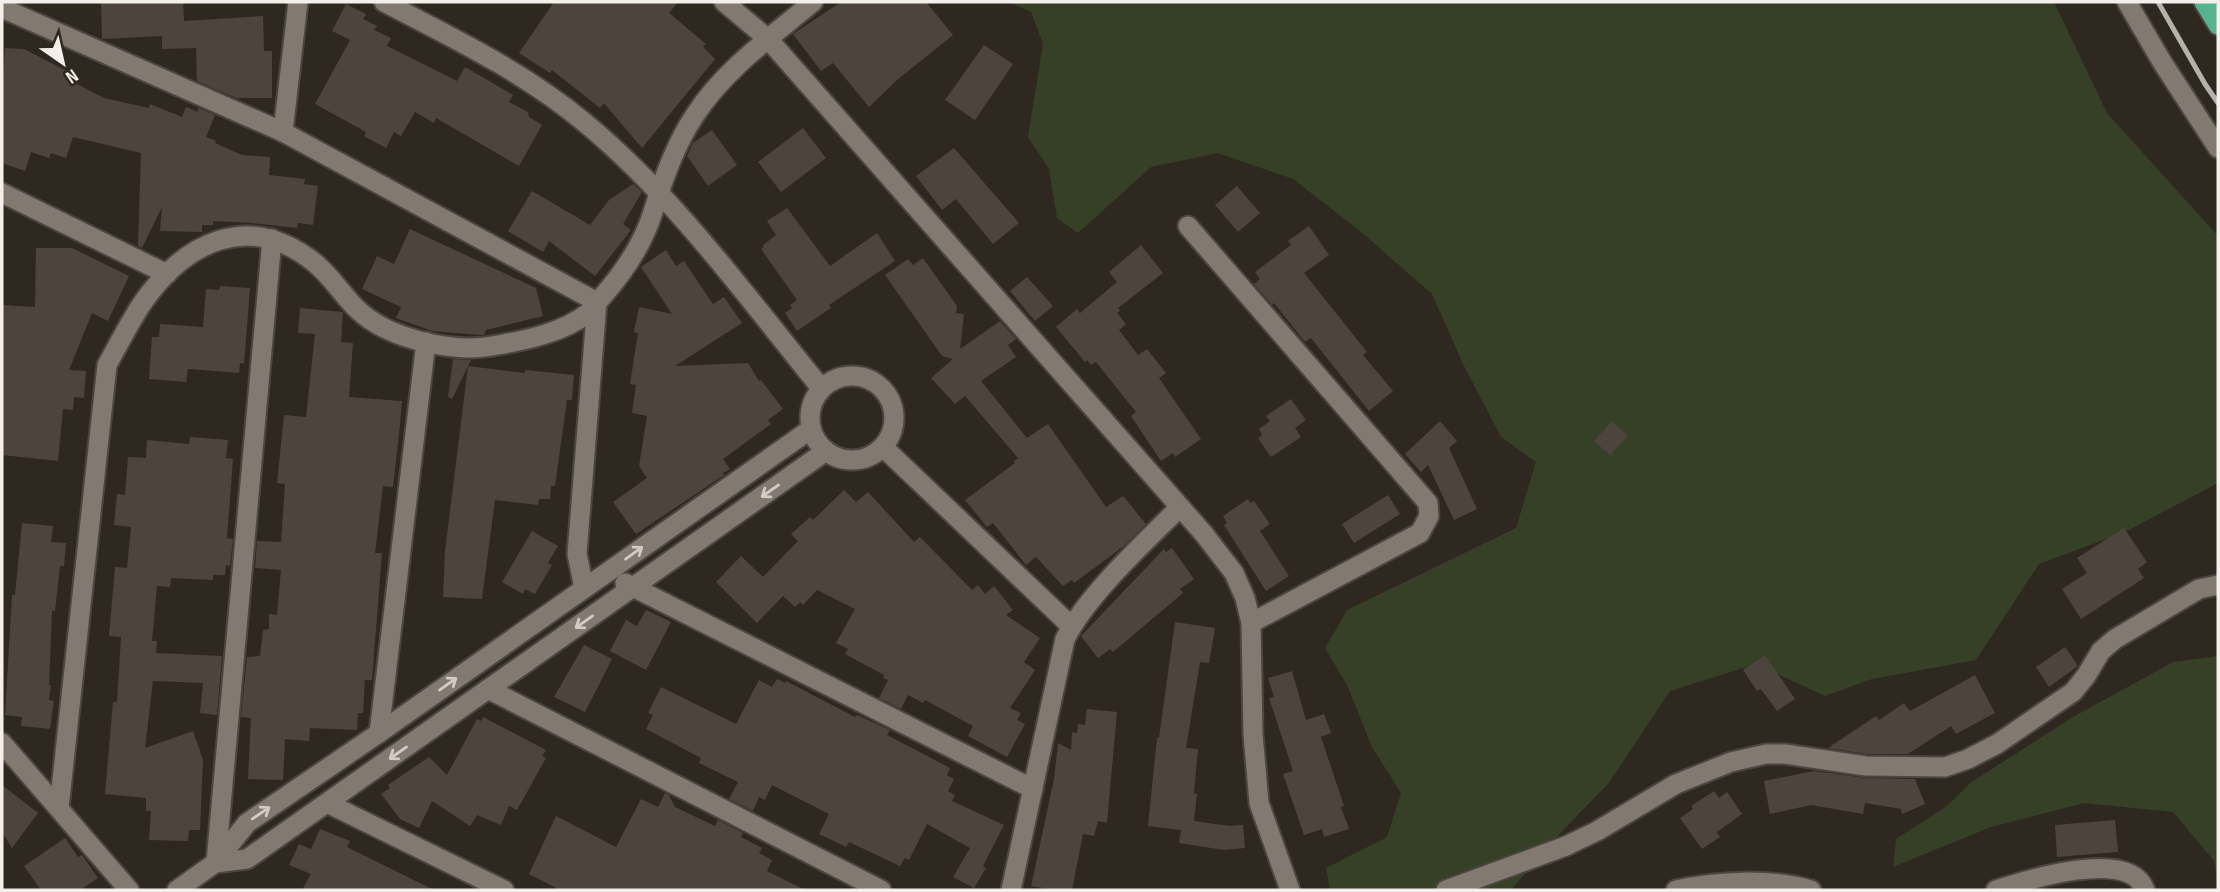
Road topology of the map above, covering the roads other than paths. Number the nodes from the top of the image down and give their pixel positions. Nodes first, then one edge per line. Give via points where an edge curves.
1 (298, 2) edge
2 (384, 2) edge
3 (724, 2) edge
4 (813, 2) edge
5 (2127, 2) edge
6 (2204, 2) edge
7 (2, 8) edge
8 (2218, 25) edge
9 (768, 39) junction
10 (283, 132) junction
11 (2218, 148) edge
12 (659, 190) junction
13 (2, 194) edge
14 (1188, 226) dead end
15 (272, 239) junction
16 (167, 274) junction
17 (597, 303) junction
18 (426, 342) junction
19 (821, 388) junction
20 (811, 429) junction
21 (883, 447) junction
22 (826, 452) junction
23 (1180, 508) junction
24 (606, 573) junction
25 (2218, 585) edge
26 (633, 587) junction
27 (584, 588) junction
28 (1251, 623) junction
29 (1071, 626) junction
30 (488, 689) junction
31 (379, 733) junction
32 (2, 743) edge
33 (1033, 789) junction
34 (327, 803) junction
35 (59, 808) junction
36 (215, 863) junction
37 (129, 890) edge
38 (177, 890) edge
39 (503, 890) edge
40 (881, 890) edge
41 (1011, 890) edge
42 (1290, 890) edge
43 (1446, 890) edge
44 (1676, 890) edge
45 (1811, 890) edge
46 (1996, 890) edge
47 (2145, 890) edge

1 - 10 street
2 - 12 street via 522,77 584,122
3 - 9 street
4 - 9 street
5 - 11 street
6 - 8 highway
7 - 10 street
9 - 12 street via 738,63 693,117
9 - 23 street
10 - 17 street
12 - 17 street via 644,235 623,273
12 - 19 street
13 - 16 street
14 - 28 street via 1427,503 1429,516 1420,533
15 - 16 street via 241,235 220,240
15 - 18 street via 317,265 360,312 393,333
15 - 36 street
16 - 35 street via 142,305 107,365
17 - 18 street via 568,324 524,340 494,346
17 - 27 street via 577,554
18 - 31 street
19 - 20 street via 810,412
19 - 21 street via 845,376 869,378 881,386 895,414
20 - 22 street
24 -> 20 street
21 - 22 street via 868,457 851,460
21 - 29 street
22 -> 26 street
23 - 28 street via 1234,573
23 - 29 street
24 - 26 street
24 - 27 street
25 - 43 street via 2199,589 2115,639 2101,651 2073,692 1968,759 1945,767 1866,766 1785,754 1731,762 1676,784 1566,846
26 -> 30 street
26 - 33 street
31 -> 27 street
28 - 42 street via 1259,803
29 - 33 street
30 -> 34 street
30 - 40 street
36 -> 31 street via 247,823
32 - 35 street
33 - 41 street
34 - 36 street via 247,859
34 - 39 street
35 - 37 street
36 - 38 street
44 - 45 street via 1761,883
46 - 47 street via 2084,868 2132,874

